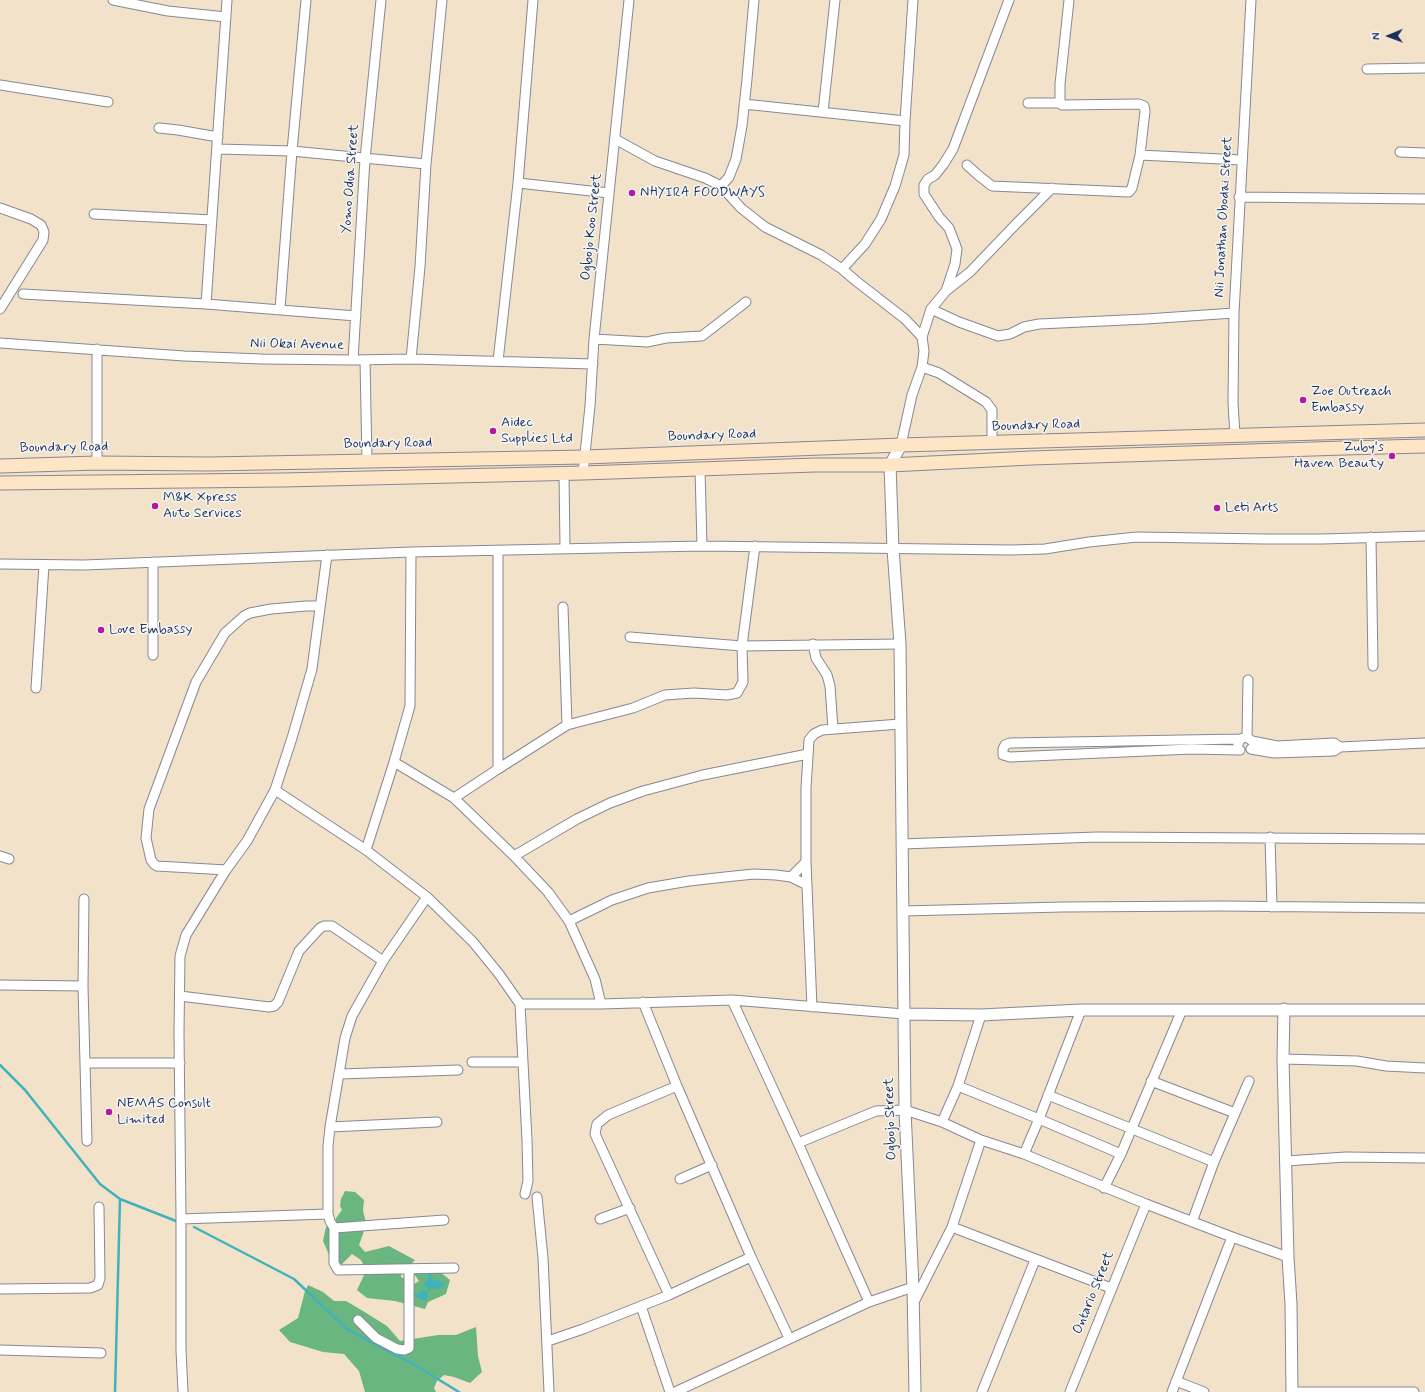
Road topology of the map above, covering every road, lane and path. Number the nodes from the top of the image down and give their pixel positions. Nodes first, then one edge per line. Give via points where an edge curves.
1 (113, 0) edge
2 (227, 0) edge
3 (306, 0) edge
4 (381, 0) edge
5 (442, 0) edge
6 (533, 0) edge
7 (629, 0) edge
8 (754, 0) edge
9 (835, 0) edge
10 (913, 0) edge
11 (1010, 0) edge
12 (1069, 0) edge
13 (1250, 0) edge
14 (226, 17) junction
15 (1425, 68) edge
16 (1367, 69) dead end
17 (0, 85) edge
18 (108, 102) dead end
19 (1028, 103) dead end
20 (1060, 103) junction
21 (744, 104) junction
22 (823, 112) junction
23 (904, 121) junction
24 (160, 128) dead end
25 (218, 137) junction
26 (616, 139) junction
27 (218, 149) junction
28 (292, 151) junction
29 (1400, 152) dead end
30 (1425, 153) edge
31 (1140, 155) junction
32 (365, 159) junction
33 (1241, 160) junction
34 (426, 164) junction
35 (967, 165) dead end
36 (518, 184) junction
37 (721, 186) junction
38 (1052, 188) junction
39 (609, 193) junction
40 (1239, 197) junction
41 (1425, 199) edge
42 (0, 208) edge
43 (94, 214) dead end
44 (212, 220) junction
45 (842, 269) junction
46 (946, 291) junction
47 (24, 294) dead end
48 (746, 302) dead end
49 (206, 304) junction
50 (0, 308) edge
51 (931, 309) junction
52 (280, 310) junction
53 (1234, 313) junction
54 (356, 316) junction
55 (922, 337) junction
56 (594, 339) junction
57 (0, 343) edge
58 (97, 349) junction
59 (411, 359) junction
60 (353, 360) junction
61 (365, 360) junction
62 (498, 361) junction
63 (593, 364) junction
64 (922, 367) junction
65 (1425, 430) edge
66 (1235, 435) junction
67 (992, 443) junction
68 (901, 445) junction
69 (1425, 446) edge
70 (585, 457) junction
71 (367, 461) junction
72 (97, 463) junction
73 (890, 465) junction
74 (0, 466) edge
75 (700, 469) junction
76 (583, 473) junction
77 (564, 474) junction
78 (0, 483) edge
79 (1425, 536) edge
80 (1371, 537) junction
81 (702, 546) junction
82 (756, 546) junction
83 (565, 548) junction
84 (894, 549) junction
85 (498, 550) junction
86 (411, 552) junction
87 (327, 555) junction
88 (153, 562) junction
89 (0, 564) edge
90 (44, 564) junction
91 (319, 606) junction
92 (563, 608) dead end
93 (630, 637) dead end
94 (813, 644) junction
95 (900, 644) junction
96 (742, 646) junction
97 (153, 655) dead end
98 (1374, 666) dead end
99 (1248, 680) dead end
100 (36, 688) dead end
101 (900, 724) junction
102 (567, 725) junction
103 (833, 728) junction
104 (1248, 742) junction
105 (1425, 743) edge
106 (808, 754) junction
107 (394, 762) junction
108 (498, 769) junction
109 (275, 790) junction
110 (454, 798) junction
111 (1270, 837) junction
112 (1425, 839) edge
113 (902, 844) junction
114 (366, 850) junction
115 (514, 856) junction
116 (806, 862) junction
117 (226, 870) junction
118 (791, 877) junction
119 (807, 886) junction
120 (427, 897) junction
121 (84, 899) dead end
122 (1272, 907) junction
123 (1425, 908) edge
124 (903, 911) junction
125 (569, 921) junction
126 (383, 961) junction
127 (0, 985) edge
128 (83, 986) junction
129 (180, 996) junction
130 (732, 1000) junction
131 (643, 1002) junction
132 (520, 1004) junction
133 (600, 1004) junction
134 (812, 1007) junction
135 (1284, 1009) junction
136 (1081, 1010) junction
137 (1182, 1010) junction
138 (1425, 1010) edge
139 (904, 1014) junction
140 (981, 1015) junction
141 (1283, 1059) junction
142 (472, 1062) dead end
143 (522, 1062) junction
144 (85, 1063) junction
145 (180, 1063) junction
146 (1425, 1068) edge
147 (458, 1070) dead end
148 (340, 1074) junction
149 (1151, 1081) junction
150 (1249, 1081) dead end
151 (677, 1086) junction
152 (958, 1086) junction
153 (1048, 1096) junction
154 (905, 1110) junction
155 (1235, 1113) junction
156 (1039, 1119) junction
157 (437, 1122) dead end
158 (942, 1122) junction
159 (330, 1127) junction
160 (1131, 1130) junction
161 (981, 1140) junction
162 (87, 1141) dead end
163 (798, 1143) junction
164 (1024, 1154) junction
165 (1121, 1154) junction
166 (1425, 1158) edge
167 (1286, 1161) junction
168 (1214, 1162) junction
169 (712, 1165) junction
170 (680, 1179) dead end
171 (1104, 1188) junction
172 (525, 1194) dead end
173 (537, 1196) dead end
174 (1146, 1204) junction
175 (99, 1207) dead end
176 (630, 1208) junction
177 (328, 1214) junction
178 (182, 1219) junction
179 (600, 1219) dead end
180 (444, 1220) dead end
181 (1192, 1222) junction
182 (952, 1227) junction
183 (334, 1228) junction
184 (1232, 1238) junction
185 (751, 1257) junction
186 (1288, 1257) junction
187 (1035, 1260) junction
188 (454, 1268) dead end
189 (409, 1269) junction
190 (914, 1287) junction
191 (0, 1288) edge
192 (1111, 1288) junction
193 (670, 1295) junction
194 (869, 1302) junction
195 (913, 1305) junction
196 (640, 1306) junction
197 (358, 1320) dead end
198 (789, 1338) junction
199 (548, 1341) junction
200 (0, 1350) edge
201 (101, 1353) dead end
202 (1176, 1381) junction
203 (183, 1392) edge
204 (549, 1392) edge
205 (670, 1392) edge
206 (675, 1392) edge
207 (915, 1392) edge
208 (982, 1392) edge
209 (1070, 1392) edge
210 (1172, 1392) edge
211 (1204, 1392) edge
212 (1292, 1392) edge
213 (1414, 1392) edge

1 - 14 street via 168,11
2 - 14 street
3 - 28 street
4 - 32 street, Yomo Odua Street
5 - 34 street
6 - 36 street
7 - 26 street, Ogbojo Koo Street
8 - 21 street
9 - 22 street
10 - 23 street
11 - 46 street via 953,149 935,175 924,185 924,194 949,228 957,249 956,264
12 - 20 street
13 - 33 street, Nii Jonathan Obodai Street
14 - 25 street
15 - 16 street
17 - 18 street
19 - 20 street
20 - 31 street via 1144,106
21 - 22 street
21 - 37 street via 736,159 729,177
22 - 23 street
23 - 45 street via 904,155 888,203 865,244
24 - 25 street
25 - 27 street
26 - 37 street via 655,162 705,178
26 - 39 street, Ogbojo Koo Street
27 - 28 street
27 - 44 street
28 - 32 street
28 - 52 street
29 - 30 street
31 - 33 street
31 - 38 street via 1129,192
32 - 34 street
32 - 54 street, Yomo Odua Street
33 - 40 street, Nii Jonathan Obodai Street
34 - 59 street
35 - 38 street via 992,186
36 - 39 street
36 - 62 street
37 - 45 street via 741,208 765,227 821,255
38 - 46 street via 970,272
39 - 56 street, Ogbojo Koo Street
40 - 41 street
40 - 53 street, Nii Jonathan Obodai Street
42 - 50 street via 31,219 41,225 44,232 43,240
43 - 44 street
44 - 49 street
45 - 55 street via 905,319
46 - 51 street
47 - 49 street
48 - 56 street via 702,336 647,342
49 - 52 street
51 - 53 street via 998,336 1039,324
51 - 55 street
52 - 54 street
53 - 66 street, Nii Jonathan Obodai Street
54 - 60 street, Yomo Odua Street
55 - 64 street
56 - 63 street, Ogbojo Koo Street
57 - 58 street, Nii Okai Avenue
58 - 60 street, Nii Okai Avenue via 184,356
58 - 72 street
59 - 61 street, Nii Okai Avenue
59 - 62 street, Nii Okai Avenue
60 - 61 street, Nii Okai Avenue
61 - 71 street
62 - 63 street, Nii Okai Avenue
63 - 70 street, Ogbojo Koo Street
64 - 67 street via 939,373 986,402 992,410
64 - 68 street via 912,395
65 - 66 main road, Boundary Road
66 - 67 main road, Boundary Road
67 - 68 main road, Boundary Road
68 - 70 main road, Boundary Road
68 - 73 street
69 - 73 main road
70 - 71 main road, Boundary Road
70 - 76 street, Ogbojo Koo Street
71 - 72 main road, Boundary Road
72 - 74 main road, Boundary Road
73 - 75 main road
73 - 84 street, Ogbojo Street
75 - 76 main road
75 - 81 street
76 - 77 main road
77 - 78 main road
77 - 83 street
79 - 80 street
80 - 84 street via 1266,539 1137,536 1045,549
80 - 98 street
81 - 82 street
81 - 83 street
82 - 84 street
82 - 96 street
83 - 85 street
84 - 95 street, Ogbojo Street
85 - 86 street
85 - 108 street
86 - 87 street
86 - 107 street via 410,706
87 - 88 street
87 - 91 street
88 - 90 street
88 - 97 street
89 - 90 street
90 - 100 street
91 - 109 street via 312,669
91 - 117 street via 250,613 225,633 196,682 152,802 146,838 154,864
92 - 102 street
93 - 96 street
94 - 95 street
94 - 96 street
94 - 103 street via 816,658 827,675 830,686
95 - 101 street, Ogbojo Street
96 - 102 street via 743,682 737,693 665,695 633,708
99 - 104 street
101 - 103 street
101 - 113 street, Ogbojo Street
102 - 108 street
103 - 106 street via 814,734 809,740
104 - 104 street via 1010,743 1005,745 1003,755 1010,757 1240,750 1238,746 1238,742
104 - 105 street via 1277,746 1334,743 1340,747
106 - 115 street via 703,775 643,791 577,819
106 - 116 street
107 - 110 street
107 - 114 street
108 - 110 street
109 - 114 street
109 - 117 street via 247,841
110 - 115 street
111 - 112 street
111 - 113 street via 1098,836
111 - 122 street
113 - 124 street, Ogbojo Street
114 - 120 street
115 - 125 street via 548,892
116 - 118 street
116 - 119 street
117 - 129 street via 186,935 180,956
118 - 119 street
118 - 125 street via 732,876 648,888 612,900
119 - 134 street
120 - 126 street
120 - 132 street via 473,942
121 - 128 street
122 - 123 street
122 - 124 street via 1062,907
124 - 139 street, Ogbojo Street
125 - 133 street via 595,979
126 - 129 street via 332,926 324,926 296,956 278,1002 274,1006
126 - 148 street via 352,1016 345,1038
127 - 128 street
128 - 144 street
129 - 145 street
130 - 131 street
130 - 134 street
130 - 163 street
131 - 133 street
131 - 151 street
132 - 133 street
132 - 143 street
134 - 139 street
135 - 137 street
135 - 138 street
135 - 141 street
136 - 137 street
136 - 140 street
136 - 153 street
137 - 149 street
139 - 140 street
139 - 154 street, Ogbojo Street
140 - 152 street
141 - 146 street via 1357,1061 1386,1066
141 - 167 street
142 - 143 street
143 - 172 street via 528,1181
144 - 145 street
144 - 162 street
145 - 178 street
147 - 148 street
148 - 159 street
149 - 155 street
149 - 160 street
150 - 155 street
151 - 169 street
151 - 176 street via 608,1115 597,1124 595,1134
152 - 156 street
152 - 158 street
153 - 156 street
153 - 160 street
154 - 158 street
154 - 163 street via 876,1111
154 - 190 street, Ogbojo Street
155 - 168 street
156 - 164 street
156 - 165 street
157 - 159 street
158 - 161 street
159 - 177 street
160 - 165 street
160 - 168 street
161 - 164 street
161 - 182 street
163 - 194 street
164 - 171 street
165 - 171 street
166 - 167 street via 1346,1157
167 - 186 street
168 - 181 street
169 - 170 street
169 - 185 street
171 - 174 street
173 - 199 street
174 - 181 street
174 - 192 street, Ontario Street
175 - 191 street via 98,1284 90,1288
176 - 179 street
176 - 193 street
177 - 178 street
177 - 183 street
178 - 203 street
180 - 183 street
181 - 184 street
182 - 187 street
182 - 195 street
183 - 189 street via 334,1263 338,1270
184 - 186 street
184 - 202 street
185 - 193 street
185 - 198 street
186 - 212 street
187 - 192 street
187 - 208 street
188 - 189 street
189 - 197 street via 409,1348 397,1349 376,1338
190 - 194 street
190 - 195 street, Ogbojo Street
192 - 209 street, Ontario Street
193 - 196 street
194 - 198 street
195 - 207 street, Ogbojo Street
196 - 199 street
196 - 205 street
198 - 206 street
199 - 204 street
200 - 201 street
202 - 210 street
202 - 211 street
212 - 213 street

